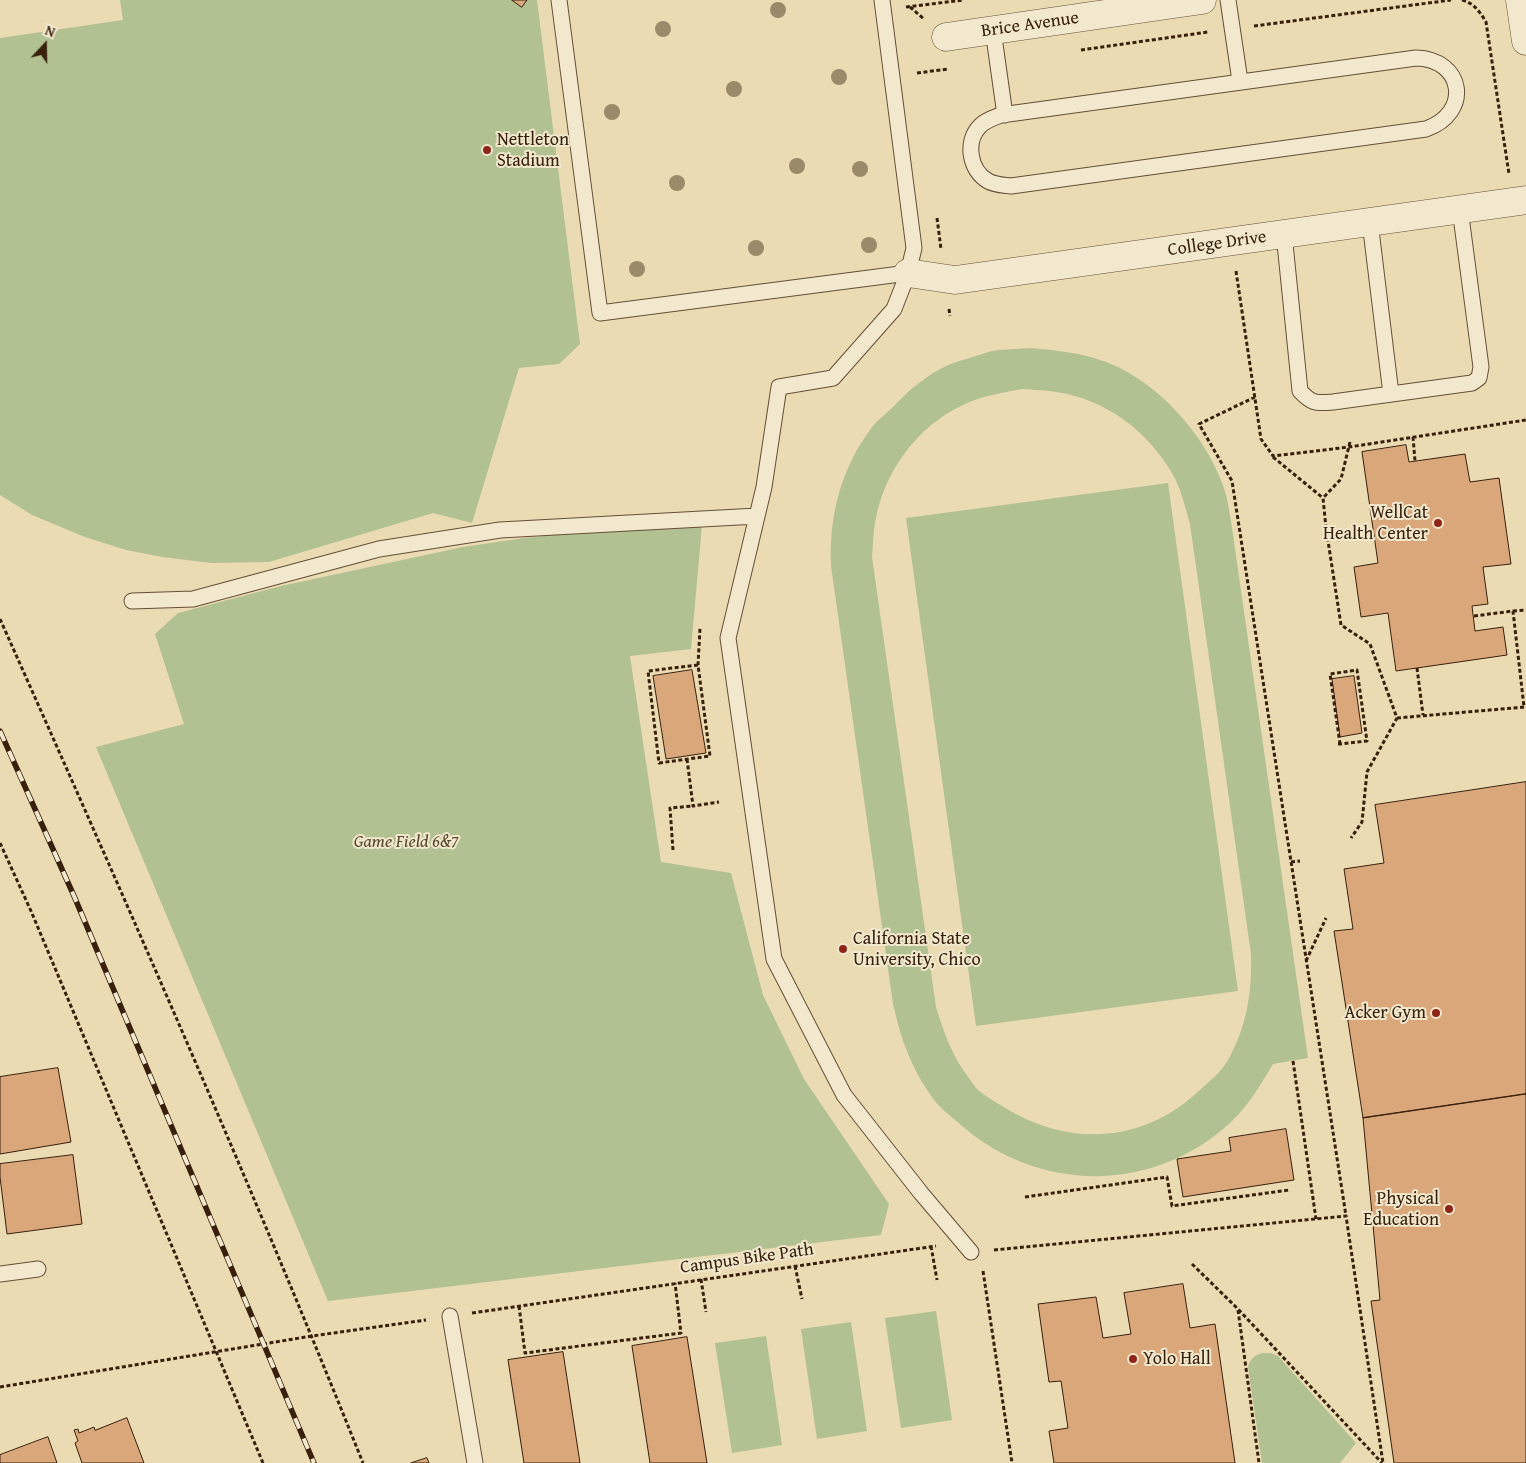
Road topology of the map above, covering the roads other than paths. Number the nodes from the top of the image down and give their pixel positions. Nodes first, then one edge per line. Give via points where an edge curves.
1 (559, 0) edge
2 (882, 0) edge
3 (1202, 0) edge
4 (1228, 0) edge
5 (1520, 0) edge
6 (993, 30) junction
7 (946, 37) dead end
8 (1526, 41) edge
9 (1240, 81) junction
10 (1005, 115) junction
11 (1520, 201) edge
12 (1460, 209) junction
13 (1370, 222) junction
14 (1284, 234) junction
15 (908, 273) junction
16 (1391, 394) junction
17 (757, 516) junction
18 (132, 601) dead end
19 (971, 1252) road end
20 (38, 1269) dead end
21 (0, 1274) edge
22 (450, 1316) road end
23 (475, 1463) edge

1 - 15 lane via 600,313
2 - 15 lane via 914,248
3 - 6 street, Brice Avenue
4 - 9 lane
5 - 8 street
6 - 7 street, Brice Avenue
6 - 10 lane
9 - 10 lane
9 - 10 lane via 1428,58 1449,71 1457,95 1448,117 1426,129 1011,186 987,181 972,162 970,149 980,126 989,119
11 - 12 street, College Drive
12 - 13 street, College Drive
12 - 16 lane via 1481,367 1479,378 1472,383
13 - 14 street, College Drive
13 - 16 lane
14 - 15 street, College Drive via 955,280
14 - 16 lane via 1300,391 1316,403
15 - 17 lane via 894,309 833,378 779,387
17 - 18 lane via 500,530 379,549 194,599
17 - 19 lane via 728,638 774,959 844,1095
20 - 21 lane
22 - 23 lane

